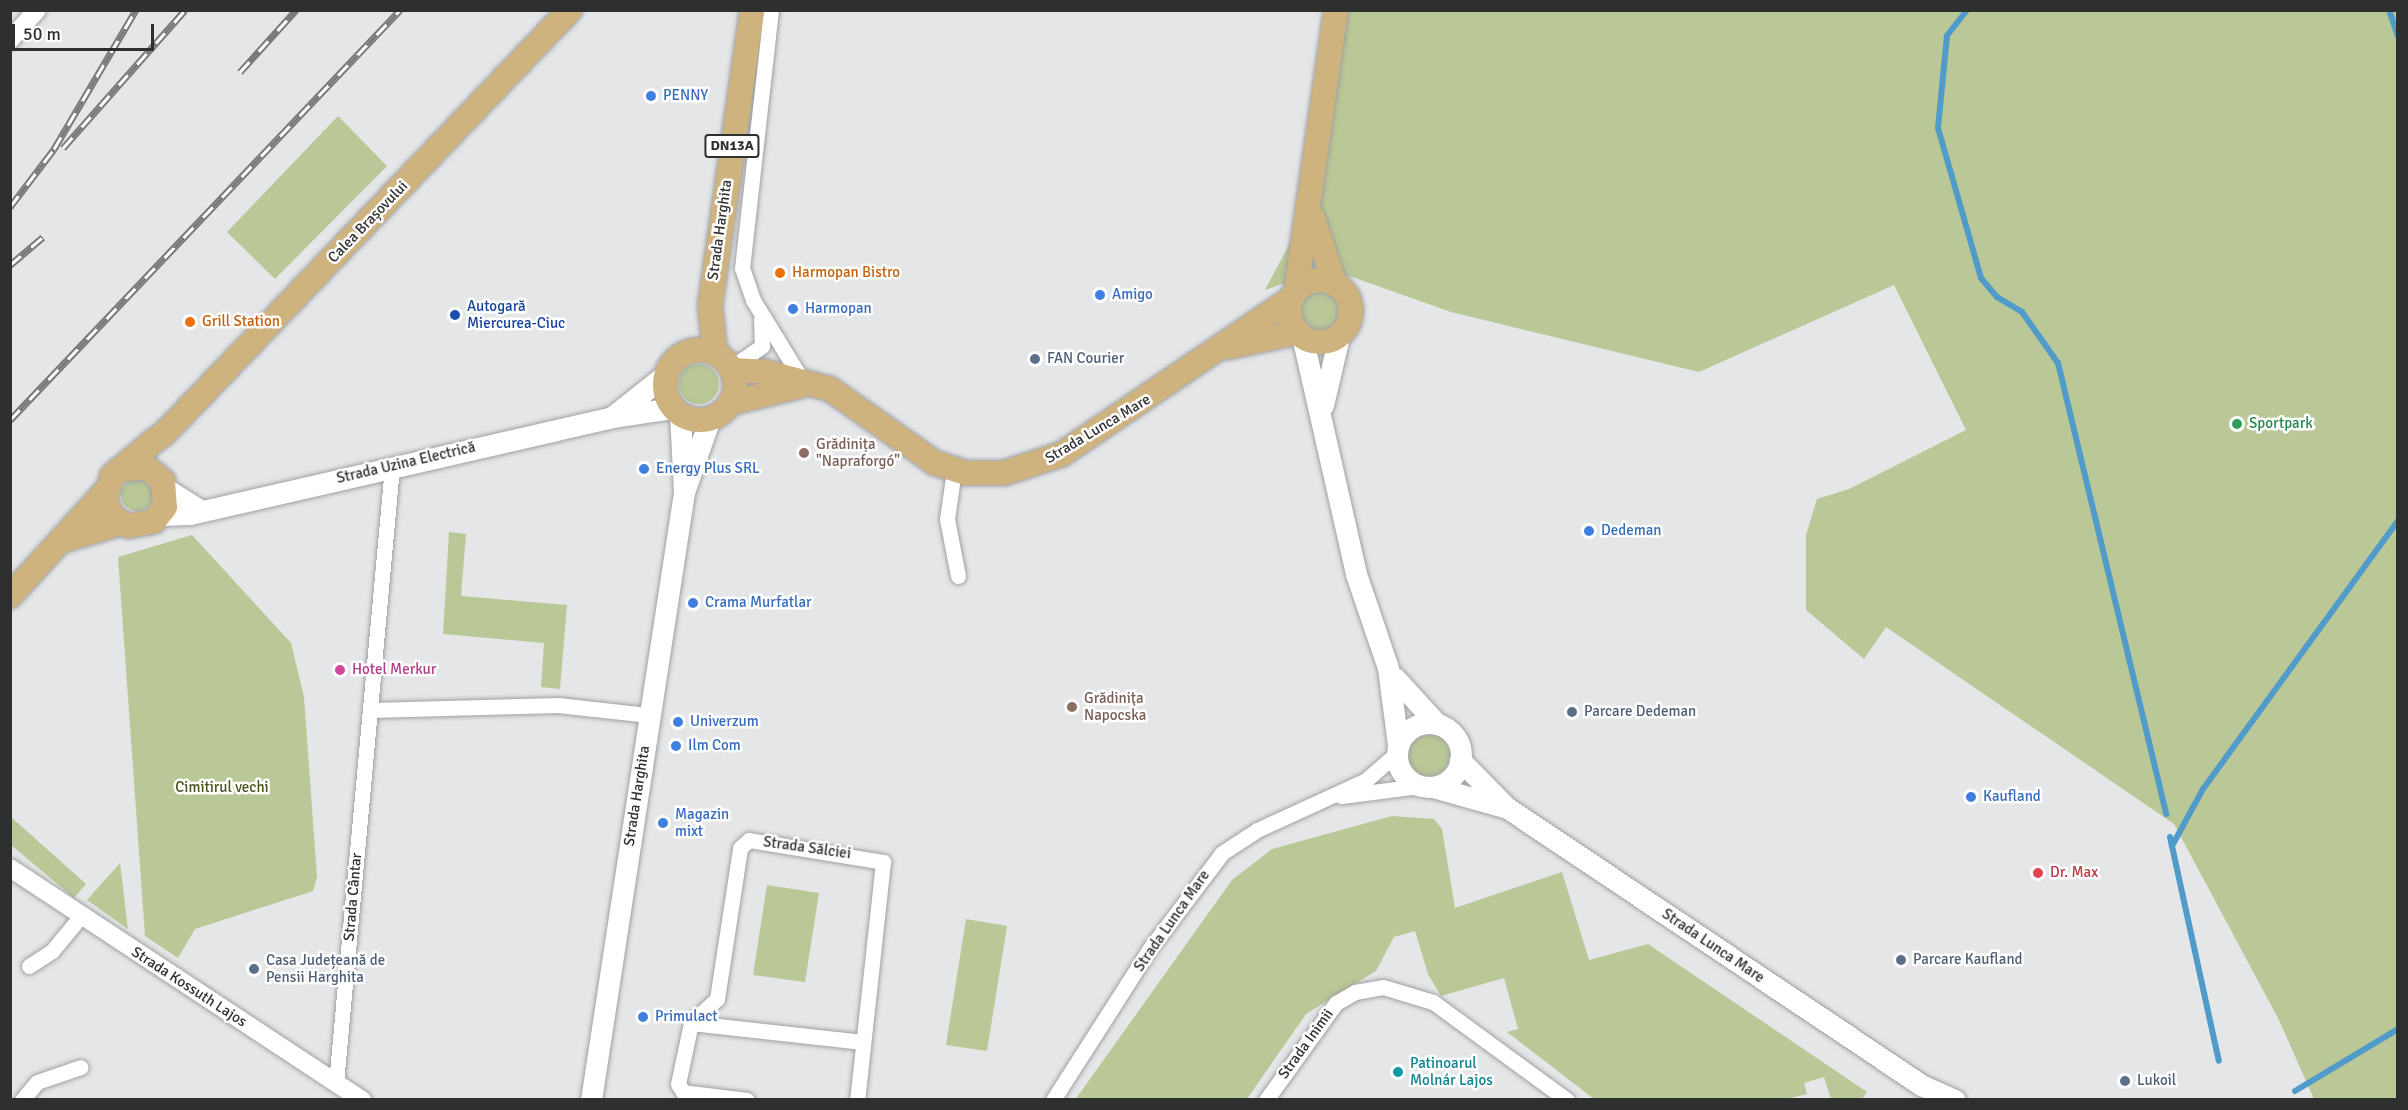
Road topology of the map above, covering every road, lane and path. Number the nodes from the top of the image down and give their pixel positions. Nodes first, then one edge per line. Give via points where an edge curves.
1 (37, 10) edge
2 (570, 10) edge
3 (752, 10) edge
4 (771, 10) edge
5 (1336, 10) edge
6 (10, 40) edge
7 (1312, 210) junction
8 (1335, 284) junction
9 (1294, 294) junction
10 (710, 306) junction
11 (759, 310) junction
12 (1300, 334) junction
13 (1339, 337) junction
14 (1223, 348) junction
15 (687, 351) junction
16 (726, 364) junction
17 (666, 375) junction
18 (806, 385) junction
19 (730, 403) junction
20 (1322, 409) junction
21 (677, 411) junction
22 (612, 417) junction
23 (711, 418) junction
24 (165, 432) junction
25 (392, 466) junction
26 (119, 470) junction
27 (954, 470) junction
28 (162, 482) junction
29 (105, 492) junction
30 (684, 492) junction
31 (200, 510) junction
32 (160, 515) junction
33 (121, 523) junction
34 (64, 540) junction
35 (958, 576) dead end
36 (10, 596) edge
37 (1388, 668) junction
38 (370, 710) junction
39 (649, 715) junction
40 (1437, 724) junction
41 (1397, 749) junction
42 (1460, 760) junction
43 (1426, 786) junction
44 (1338, 796) junction
45 (1506, 807) junction
46 (12, 872) edge
47 (81, 916) junction
48 (29, 966) dead end
49 (691, 1023) junction
50 (863, 1042) junction
51 (81, 1067) dead end
52 (336, 1083) junction
53 (1926, 1092) edge
54 (22, 1100) edge
55 (362, 1100) edge
56 (591, 1100) edge
57 (747, 1100) edge
58 (857, 1100) edge
59 (1053, 1100) edge
60 (1266, 1100) edge
61 (1567, 1100) edge
62 (1955, 1100) edge

1 - 6 street
2 - 24 main road, Calea Brașovului
3 - 10 main road, Strada Harghita / DN13A
4 - 11 street via 742,268
5 - 7 main road
7 - 8 main road
7 - 9 main road
8 - 9 main road via 1314,280
8 - 13 main road via 1351,310
9 - 12 main road via 1289,316
9 - 14 main road, Strada Lunca Mare via 1262,313
10 - 15 main road, Strada Harghita / DN13A
10 - 16 main road, Strada Harghita / DN13A
11 - 16 street via 762,346
11 - 18 street
12 - 13 main road via 1322,342
12 - 14 main road, Strada Lunca Mare
12 - 20 main road
13 - 20 main road
14 - 27 main road, Strada Lunca Mare via 1062,454 1004,472
15 - 16 main road
15 - 17 main road
16 - 18 main road, Strada Lunca Mare
16 - 19 main road
17 - 21 main road via 665,392
17 - 22 main road, Strada Uzina Electrică
18 - 19 main road, Strada Lunca Mare
18 - 27 main road, Strada Lunca Mare via 840,394 918,453
19 - 23 main road
20 - 37 main road via 1356,574
21 - 22 main road, Strada Uzina Electrică
21 - 23 main road
21 - 30 main road, Strada Harghita
22 - 25 main road, Strada Uzina Electrică
23 - 30 main road, Strada Harghita
24 - 26 main road, Calea Brașovului
24 - 28 main road
25 - 31 main road, Strada Uzina Electrică
25 - 38 street, Strada Cântar
26 - 28 main road via 139,465
26 - 29 main road, Calea Brașovului
27 - 35 street via 947,519
28 - 31 main road
28 - 32 main road
29 - 33 main road via 108,510
29 - 34 main road, Calea Brașovului
30 - 39 main road, Strada Harghita
31 - 32 main road, Strada Uzina Electrică
32 - 33 main road, Calea Brașovului via 147,525
33 - 34 main road, Calea Brașovului
34 - 36 main road, Calea Brașovului
37 - 40 main road via 1409,699
37 - 41 main road
38 - 39 street via 558,705
38 - 52 street, Strada Cântar
39 - 56 main road, Strada Harghita
40 - 41 main road via 1414,727
40 - 42 main road via 1455,737
41 - 43 main road via 1402,773
41 - 44 street, Strada Lunca Mare
42 - 43 main road via 1453,776
42 - 45 main road, Strada Lunca Mare
43 - 44 street, Strada Lunca Mare
43 - 45 main road, Strada Lunca Mare
44 - 59 street, Strada Lunca Mare via 1257,830 1222,853 1151,947
45 - 53 main road, Strada Lunca Mare
46 - 47 street, Strada Kossuth Lajos
47 - 48 street via 52,951
47 - 52 street, Strada Kossuth Lajos
49 - 50 street
49 - 50 street, Strada Sălciei via 717,999 740,848 753,840 883,862
49 - 57 street via 682,1057 681,1090
50 - 58 street, Strada Sălciei
51 - 54 street via 37,1082
52 - 55 street, Strada Kossuth Lajos
53 - 62 main road, Strada Lunca Mare
60 - 61 street, Strada Inimii via 1336,1003 1355,992 1383,987 1433,1002

